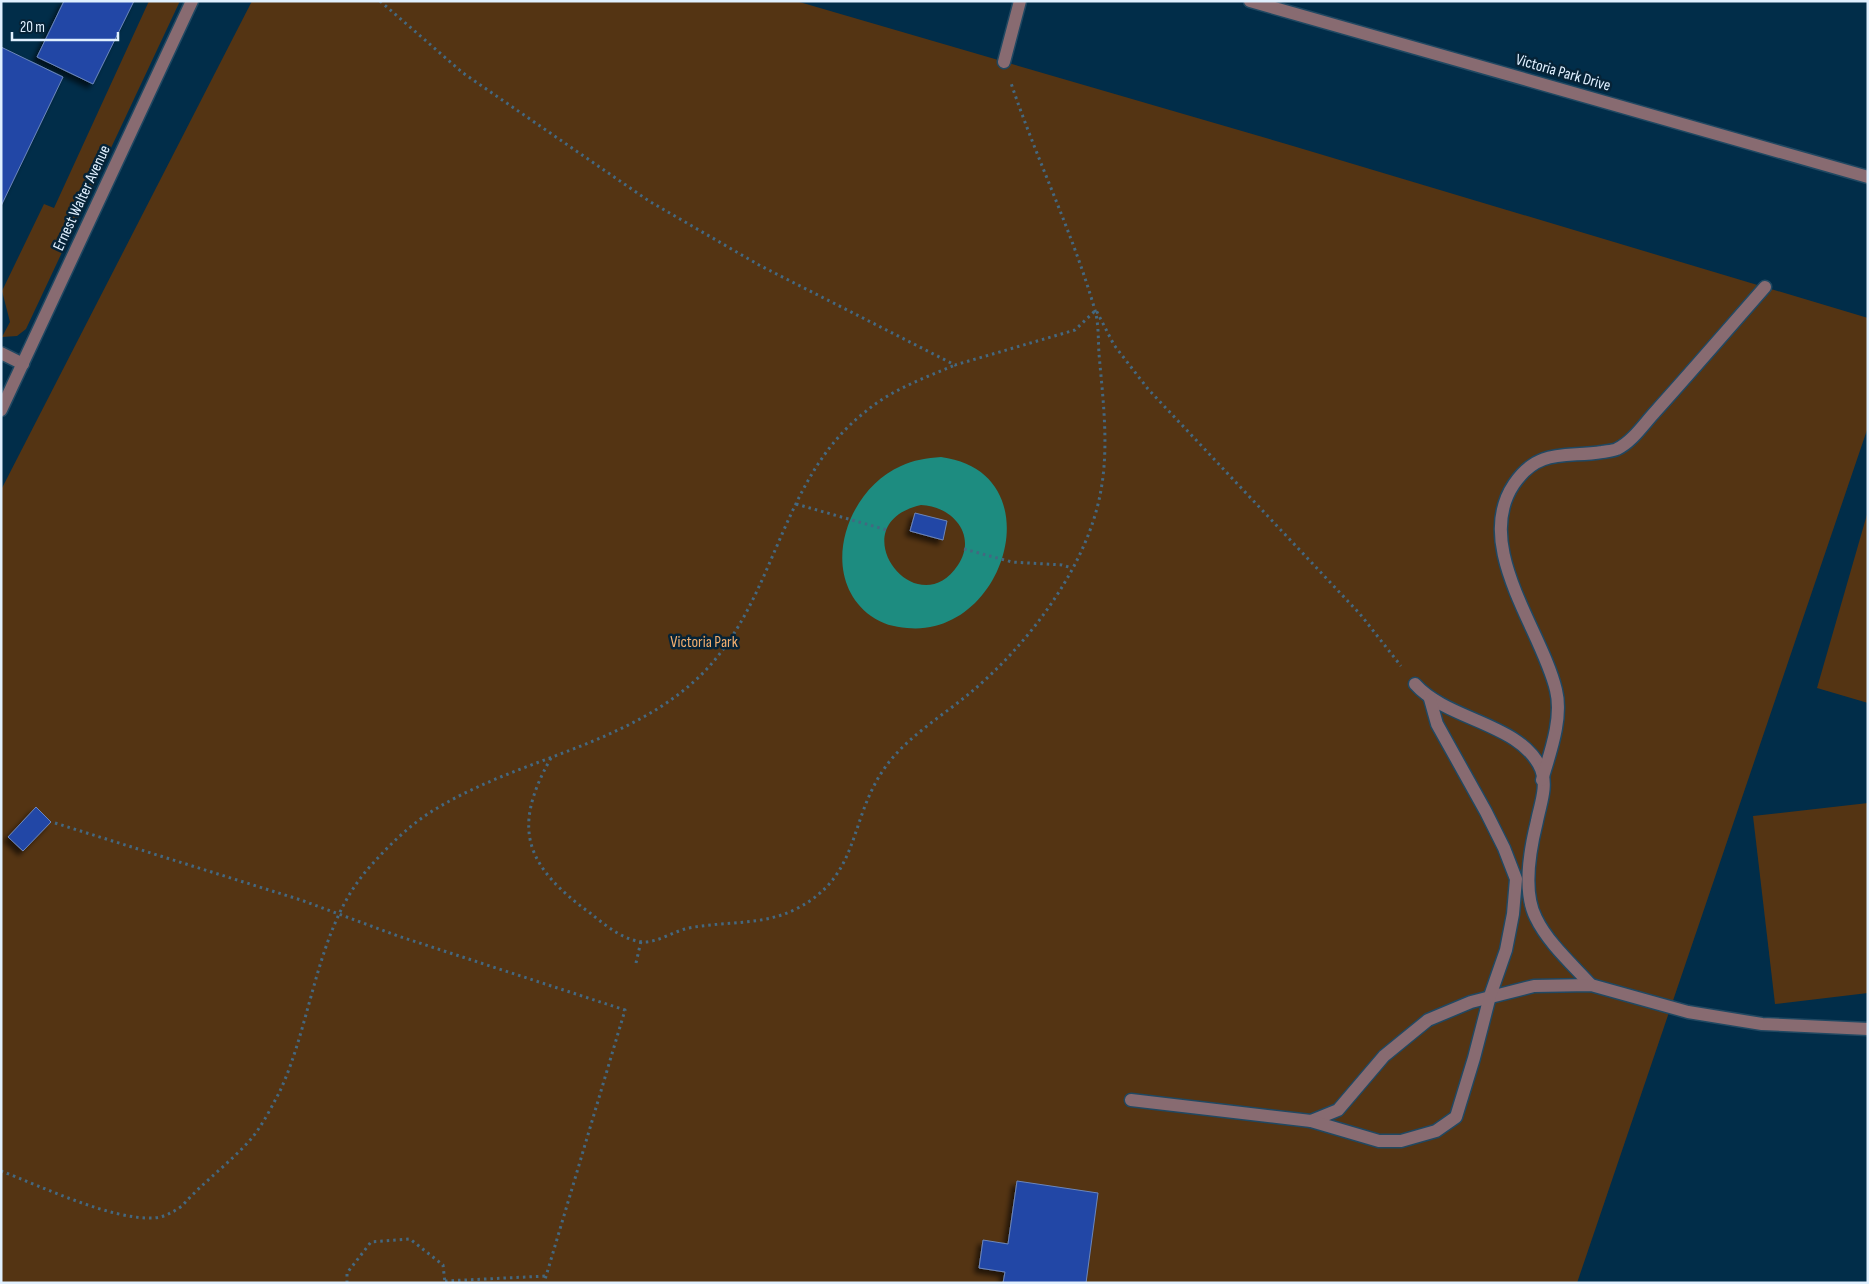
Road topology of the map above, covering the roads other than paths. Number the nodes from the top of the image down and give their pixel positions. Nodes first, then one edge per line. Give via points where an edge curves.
1 (192, 1) edge
2 (1020, 1) edge
3 (1250, 1) edge
4 (1004, 62) road end
5 (1868, 177) edge
6 (1765, 287) dead end
7 (1, 353) edge
8 (23, 364) junction
9 (1, 410) edge
10 (1415, 684) road end
11 (1430, 699) junction
12 (1542, 780) junction
13 (1591, 985) junction
14 (1490, 996) junction
15 (1868, 1029) edge
16 (1131, 1100) dead end
17 (1311, 1121) junction

1 - 8 street, Ernest Walter Avenue
2 - 4 street
3 - 5 street, Victoria Park Drive
6 - 12 street via 1617,450 1558,454 1540,460 1525,471 1507,498 1502,550 1521,607 1556,691 1552,745
7 - 8 street
8 - 9 street, Ernest Walter Avenue
10 - 11 street
11 - 12 street via 1514,739 1529,751 1541,770
11 - 14 street via 1437,724 1490,819 1516,879 1506,950
12 - 13 street via 1543,797 1529,859 1529,886 1535,917
13 - 14 street via 1534,986
13 - 15 street via 1688,1012 1762,1024
14 - 17 street via 1441,1014 1416,1028 1384,1056 1338,1110
14 - 17 street via 1456,1117 1436,1131 1401,1141 1379,1141
16 - 17 street

